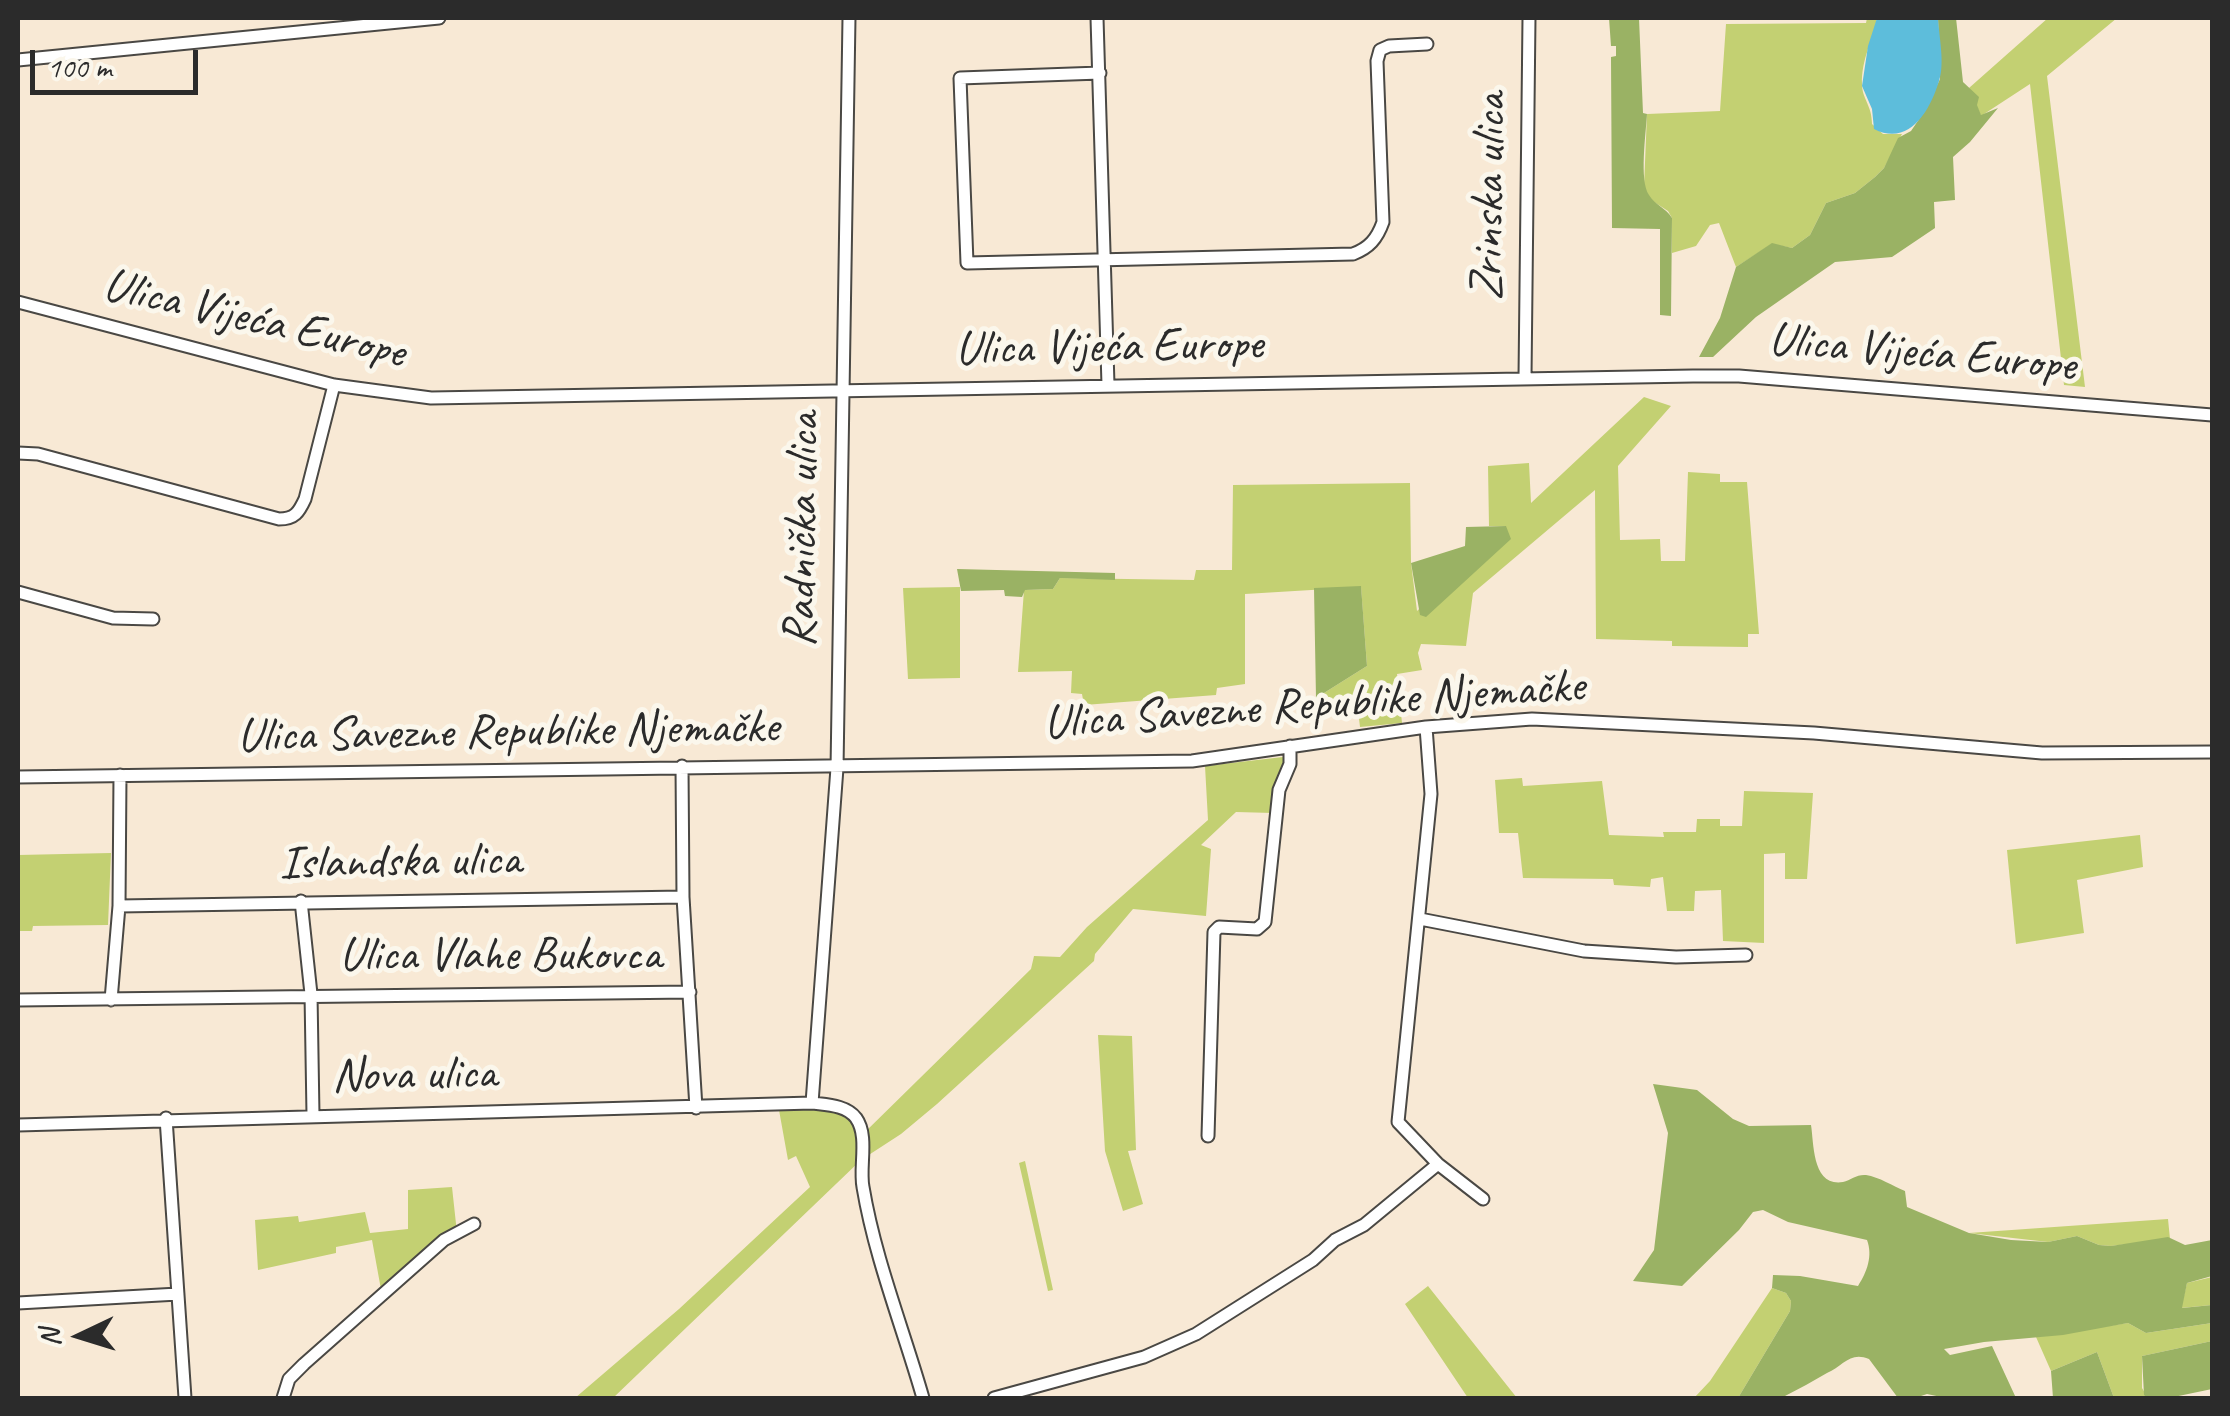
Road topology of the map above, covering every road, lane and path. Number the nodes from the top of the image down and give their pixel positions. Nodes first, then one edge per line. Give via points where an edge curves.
1 (439, 18) edge
2 (849, 18) edge
3 (1098, 18) edge
4 (1529, 18) edge
5 (1428, 44) dead end
6 (18, 60) edge
7 (1100, 73) junction
8 (1104, 260) junction
9 (18, 302) edge
10 (1525, 377) junction
11 (334, 385) junction
12 (1108, 385) junction
13 (843, 391) junction
14 (2212, 415) edge
15 (18, 453) edge
16 (18, 592) edge
17 (154, 619) dead end
18 (1426, 727) junction
19 (1290, 746) junction
20 (2212, 752) edge
21 (682, 766) junction
22 (837, 768) junction
23 (120, 775) junction
24 (18, 776) edge
25 (683, 897) junction
26 (301, 901) junction
27 (119, 906) junction
28 (1420, 919) junction
29 (1746, 955) dead end
30 (690, 992) junction
31 (311, 994) junction
32 (18, 1000) edge
33 (111, 1000) junction
34 (812, 1103) junction
35 (696, 1108) junction
36 (313, 1115) junction
37 (166, 1118) junction
38 (18, 1125) edge
39 (1208, 1136) dead end
40 (1438, 1164) junction
41 (1483, 1199) dead end
42 (474, 1224) dead end
43 (178, 1294) junction
44 (18, 1303) edge
45 (185, 1398) edge
46 (283, 1398) edge
47 (923, 1398) edge
48 (994, 1398) edge

1 - 6 street
2 - 13 street, Radnička ulica
3 - 7 street
4 - 10 street, Zrinska ulica
5 - 8 street via 1389,46 1376,61 1382,222 1364,250
7 - 8 street
7 - 8 street via 960,78 968,264
8 - 12 street
9 - 11 street, Ulica Vijeća Europe
10 - 12 street, Ulica Vijeća Europe
10 - 14 street, Ulica Vijeća Europe via 1738,376
11 - 13 street, Ulica Vijeća Europe via 442,398
11 - 15 street via 305,499 289,519
12 - 13 street, Ulica Vijeća Europe
13 - 22 street, Radnička ulica
16 - 17 street via 113,618
18 - 19 street, Ulica Savezne Republike Njemačke
18 - 20 street, Ulica Savezne Republike Njemačke via 1584,720 2042,753
18 - 28 street via 1430,794
19 - 22 street, Ulica Savezne Republike Njemačke via 1192,761
19 - 39 street via 1265,922 1257,929 1220,926 1214,932
21 - 22 street, Ulica Savezne Republike Njemačke
21 - 23 street, Ulica Savezne Republike Njemačke
21 - 25 street
22 - 34 street, Radnička ulica
23 - 24 street, Ulica Savezne Republike Njemačke
23 - 27 street
25 - 26 street, Islandska ulica
25 - 30 street
26 - 27 street, Islandska ulica
26 - 31 street, Ulica Vlahe Bukovca
27 - 33 street
28 - 29 street via 1584,952
28 - 40 street via 1398,1122
30 - 31 street, Ulica Vlahe Bukovca
30 - 35 street
31 - 33 street, Ulica Vlahe Bukovca
31 - 36 street, Ulica Vlahe Bukovca
32 - 33 street, Ulica Vlahe Bukovca
34 - 35 street, Nova ulica
34 - 47 street via 850,1112 859,1124 862,1186
35 - 36 street, Nova ulica
36 - 37 street, Nova ulica
37 - 38 street, Nova ulica
37 - 43 street
40 - 41 street
40 - 48 street via 1364,1225 1196,1334 1144,1357
42 - 46 street via 444,1240 304,1364
43 - 44 street
43 - 45 street

